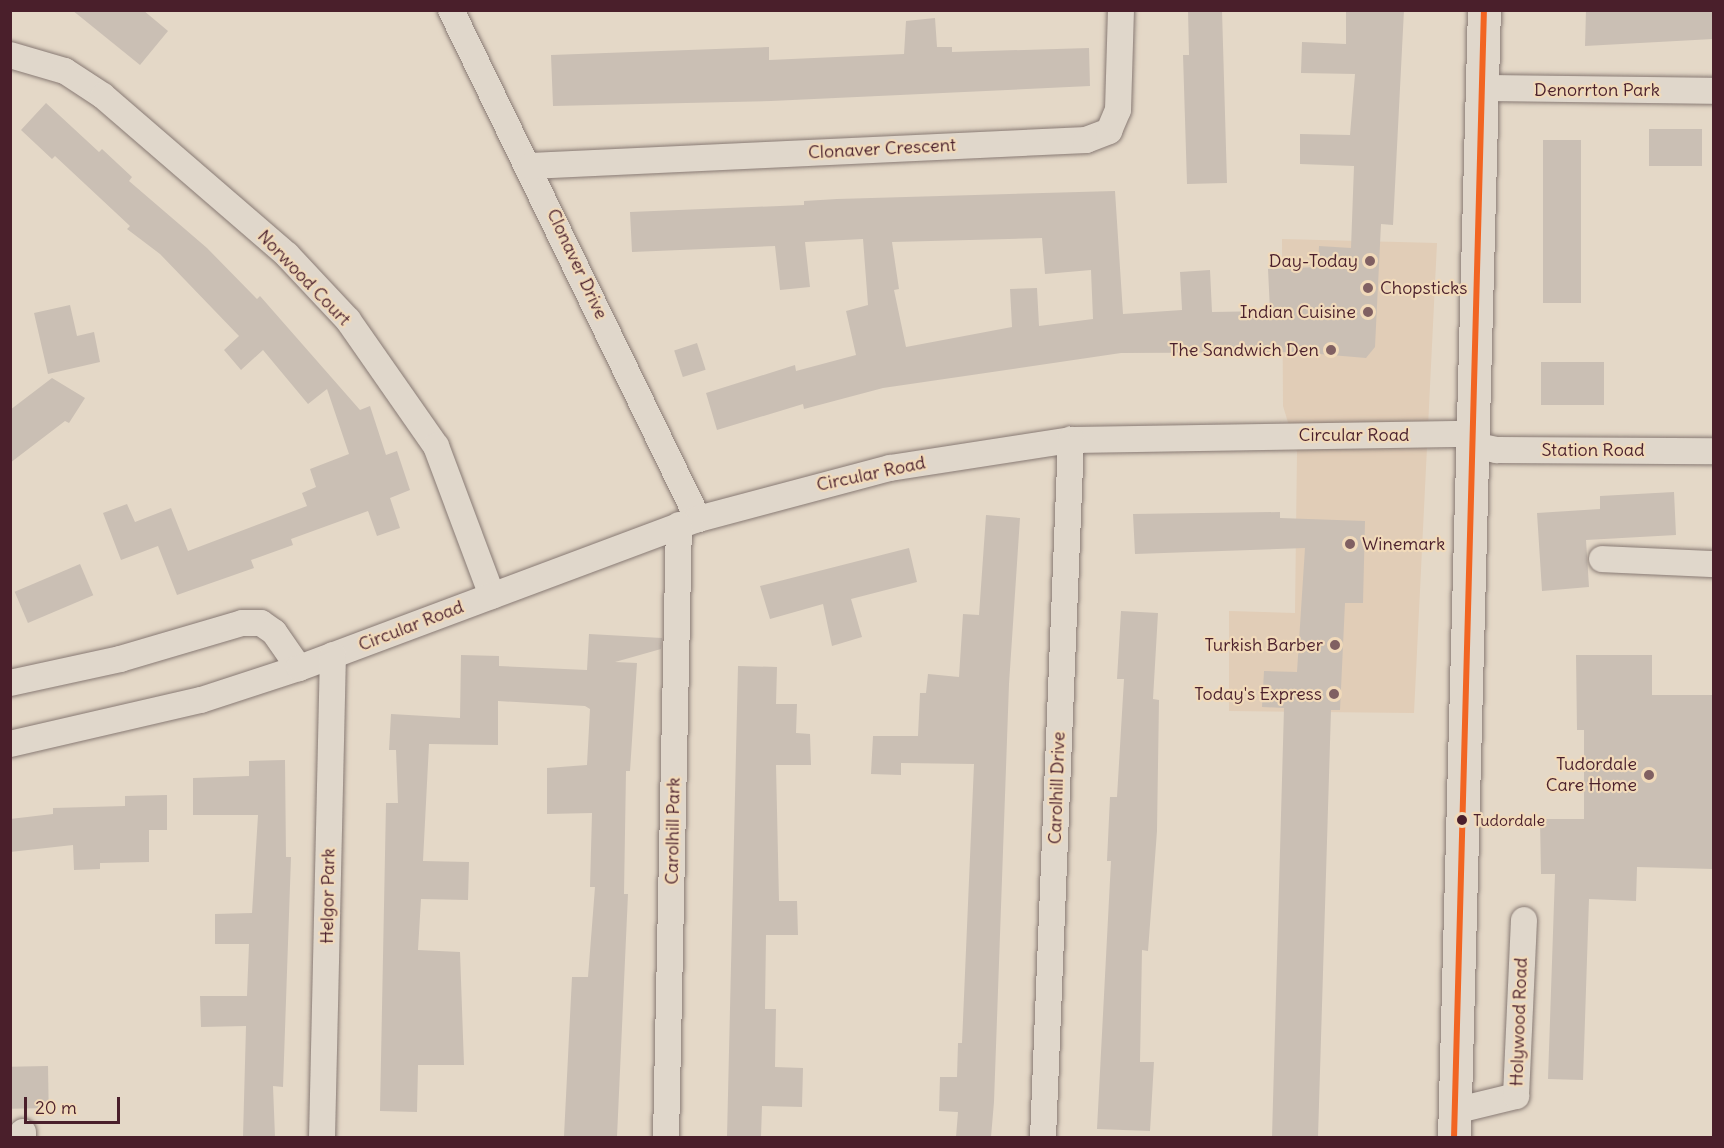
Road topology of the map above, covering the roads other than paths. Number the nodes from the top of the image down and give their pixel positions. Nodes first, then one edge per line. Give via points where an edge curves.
1 (451, 10) edge
2 (1121, 10) edge
3 (1484, 10) edge
4 (10, 55) edge
5 (1482, 88) junction
6 (1713, 91) edge
7 (530, 166) junction
8 (1473, 439) junction
9 (1071, 440) junction
10 (1713, 451) edge
11 (688, 522) junction
12 (1602, 559) dead end
13 (1713, 564) edge
14 (492, 596) junction
15 (333, 656) junction
16 (299, 668) junction
17 (10, 683) edge
18 (10, 744) edge
19 (1524, 920) dead end
20 (1454, 1124) edge
21 (322, 1137) edge
22 (666, 1137) edge
23 (1043, 1137) edge

1 - 7 street, Clonaver Drive
2 - 7 street, Clonaver Crescent via 1118,110 1109,131 1086,140
3 - 5 main road, Holywood Road
4 - 14 street, Norwood Court via 65,71 103,96 287,255 348,320 436,446
5 - 6 street, Denorrton Park
5 - 8 main road, Holywood Road
7 - 11 street, Clonaver Drive
8 - 9 street, Circular Road
8 - 10 street, Station Road via 1497,450
8 - 20 main road, Holywood Road
9 - 11 street, Circular Road via 890,468
9 - 23 street, Carolhill Drive
11 - 14 street, Circular Road
11 - 22 street, Carolhill Park
12 - 13 street
14 - 15 street, Circular Road
15 - 16 street, Circular Road
15 - 21 street, Helgor Park
16 - 17 street via 274,632 261,623 242,623 120,659
16 - 18 street, Circular Road via 201,700
19 - 20 street, Holywood Road via 1516,1096

